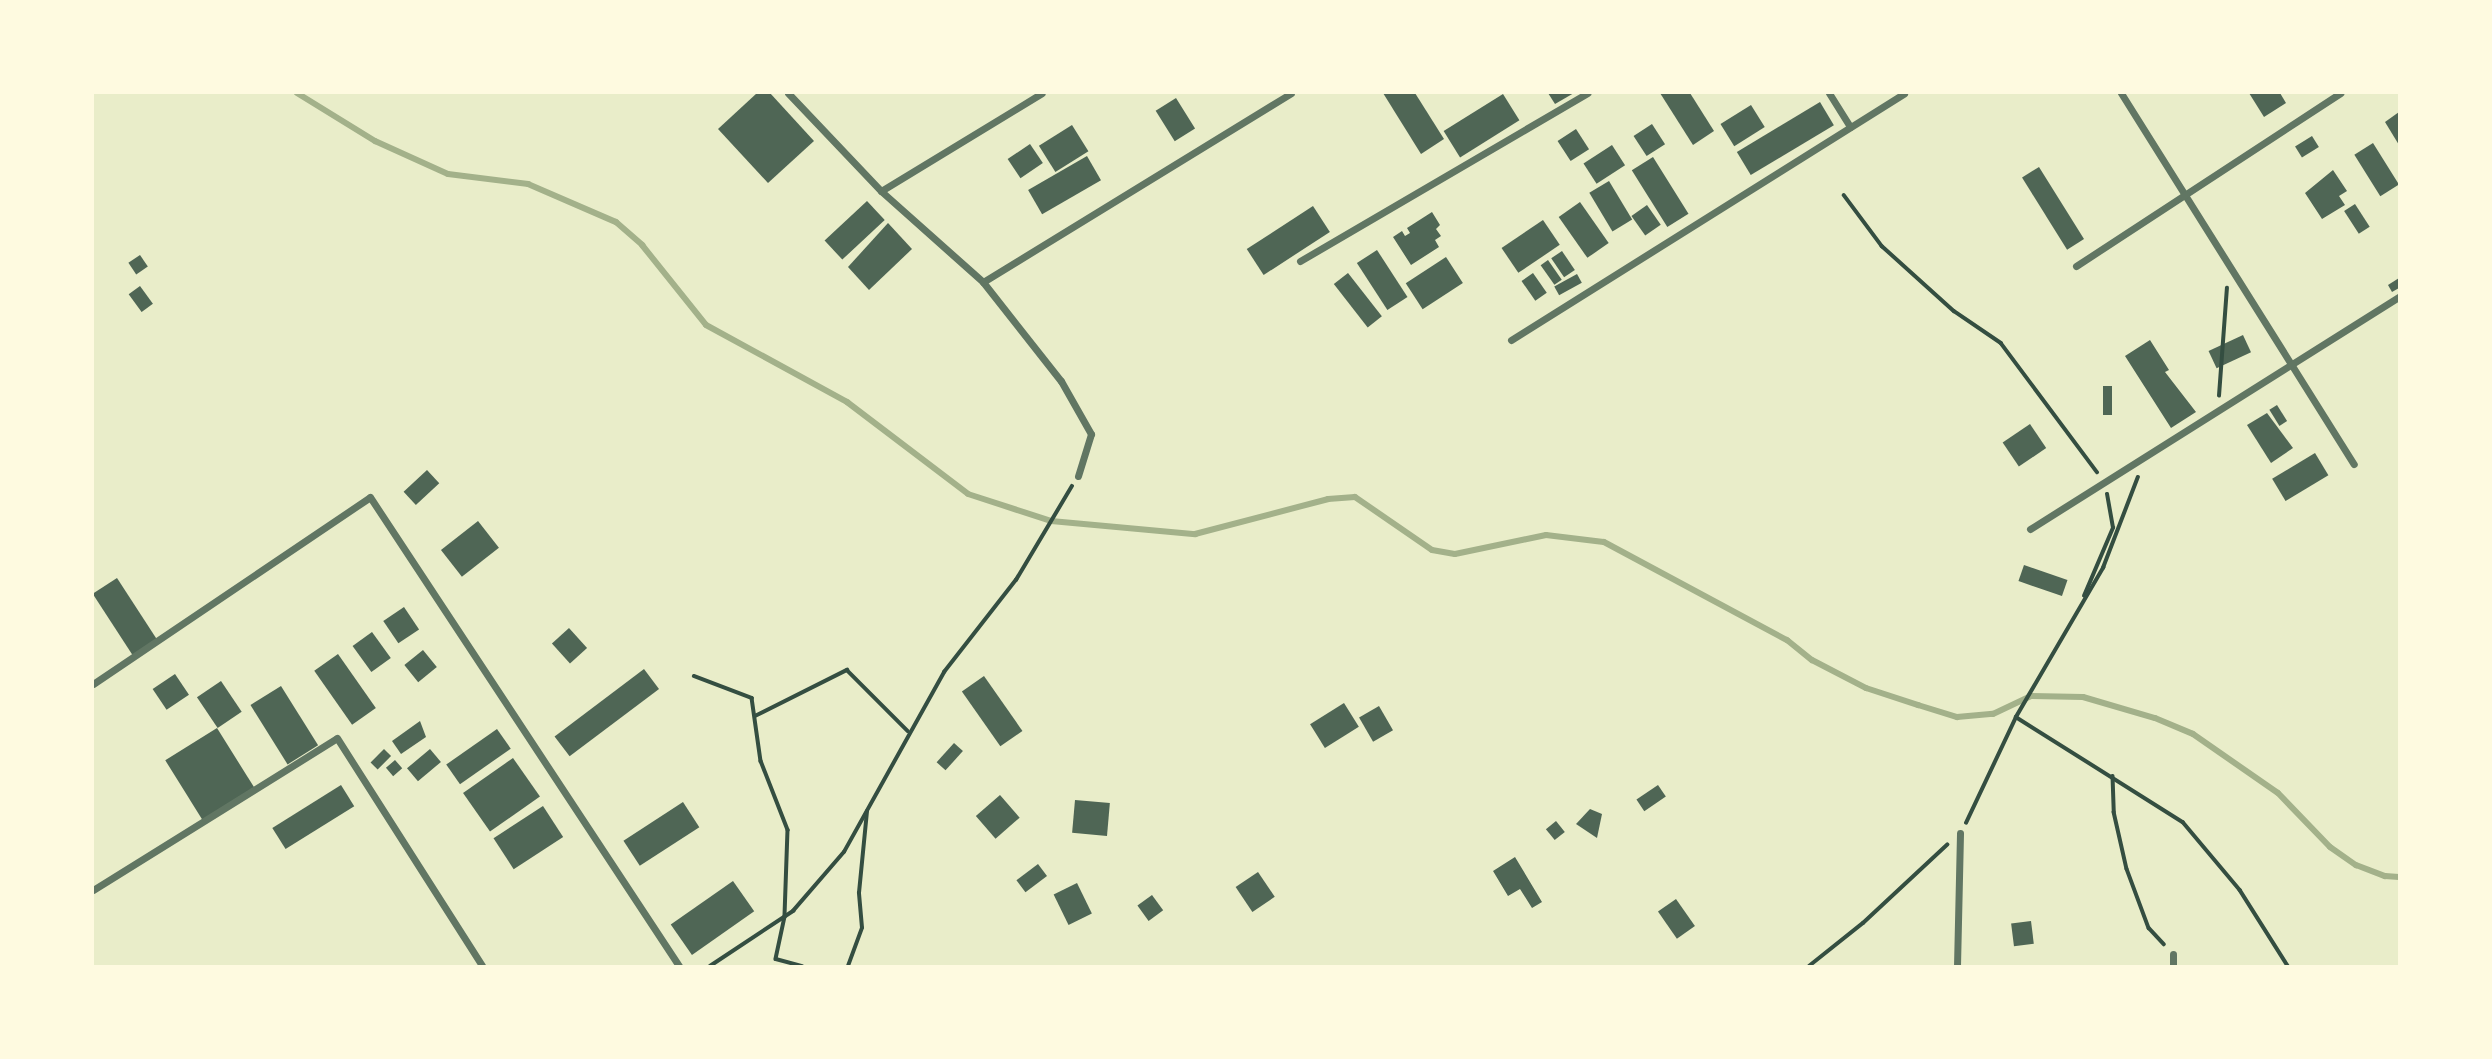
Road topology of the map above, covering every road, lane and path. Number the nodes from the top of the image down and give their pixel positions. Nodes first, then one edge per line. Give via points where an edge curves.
1 (788, 93) edge
2 (1042, 93) edge
3 (1291, 93) edge
4 (1587, 93) edge
5 (1829, 93) edge
6 (1904, 93) edge
7 (2121, 93) edge
8 (2340, 93) edge
9 (1850, 127) junction
10 (881, 191) junction
11 (1844, 195) dead end
12 (2185, 195) junction
13 (1300, 261) dead end
14 (2229, 265) junction
15 (2076, 266) dead end
16 (983, 282) junction
17 (2399, 297) edge
18 (1511, 340) dead end
19 (2292, 365) junction
20 (2218, 411) junction
21 (2354, 464) dead end
22 (2141, 473) dead end
23 (1078, 476) joint
24 (2104, 482) junction
25 (2029, 529) dead end
26 (2077, 610) junction
27 (694, 676) dead end
28 (93, 684) edge
29 (755, 716) junction
30 (2016, 717) junction
31 (908, 731) junction
32 (2113, 776) junction
33 (867, 808) junction
34 (1960, 833) junction
35 (93, 890) edge
36 (785, 917) junction
37 (2173, 954) joint
38 (482, 966) edge
39 (679, 966) edge
40 (710, 966) edge
41 (802, 966) edge
42 (848, 966) edge
43 (1809, 966) edge
44 (1957, 966) edge
45 (2172, 966) edge
46 (2288, 966) edge

1 - 10 street
2 - 10 street
3 - 16 street
4 - 13 street
5 - 9 street
6 - 9 street
7 - 12 street
8 - 12 street
9 - 18 street
10 - 16 street
11 - 24 path via 1882,246 1954,311 2001,343
12 - 14 street
12 - 15 street
14 - 19 street
14 - 20 path
16 - 23 street via 1061,381 1091,434
17 - 19 street
19 - 20 street
19 - 21 street
20 - 24 street
22 - 26 path via 2125,502 2103,569
23 - 31 path via 1016,580 944,672
24 - 25 street
24 - 26 path via 2113,528
26 - 30 path
27 - 29 path via 752,698
28 - 39 street via 370,497
29 - 31 path via 847,670
29 - 36 path via 761,761 788,830
30 - 32 path
30 - 34 path
31 - 33 path
32 - 37 path via 2114,811 2127,869 2149,928
32 - 46 path via 2183,822 2208,847
33 - 36 path via 844,852
33 - 42 path via 859,892 862,928
34 - 43 path
34 - 44 street
35 - 38 street via 337,738
36 - 40 path
36 - 41 path via 776,959
37 - 45 street

